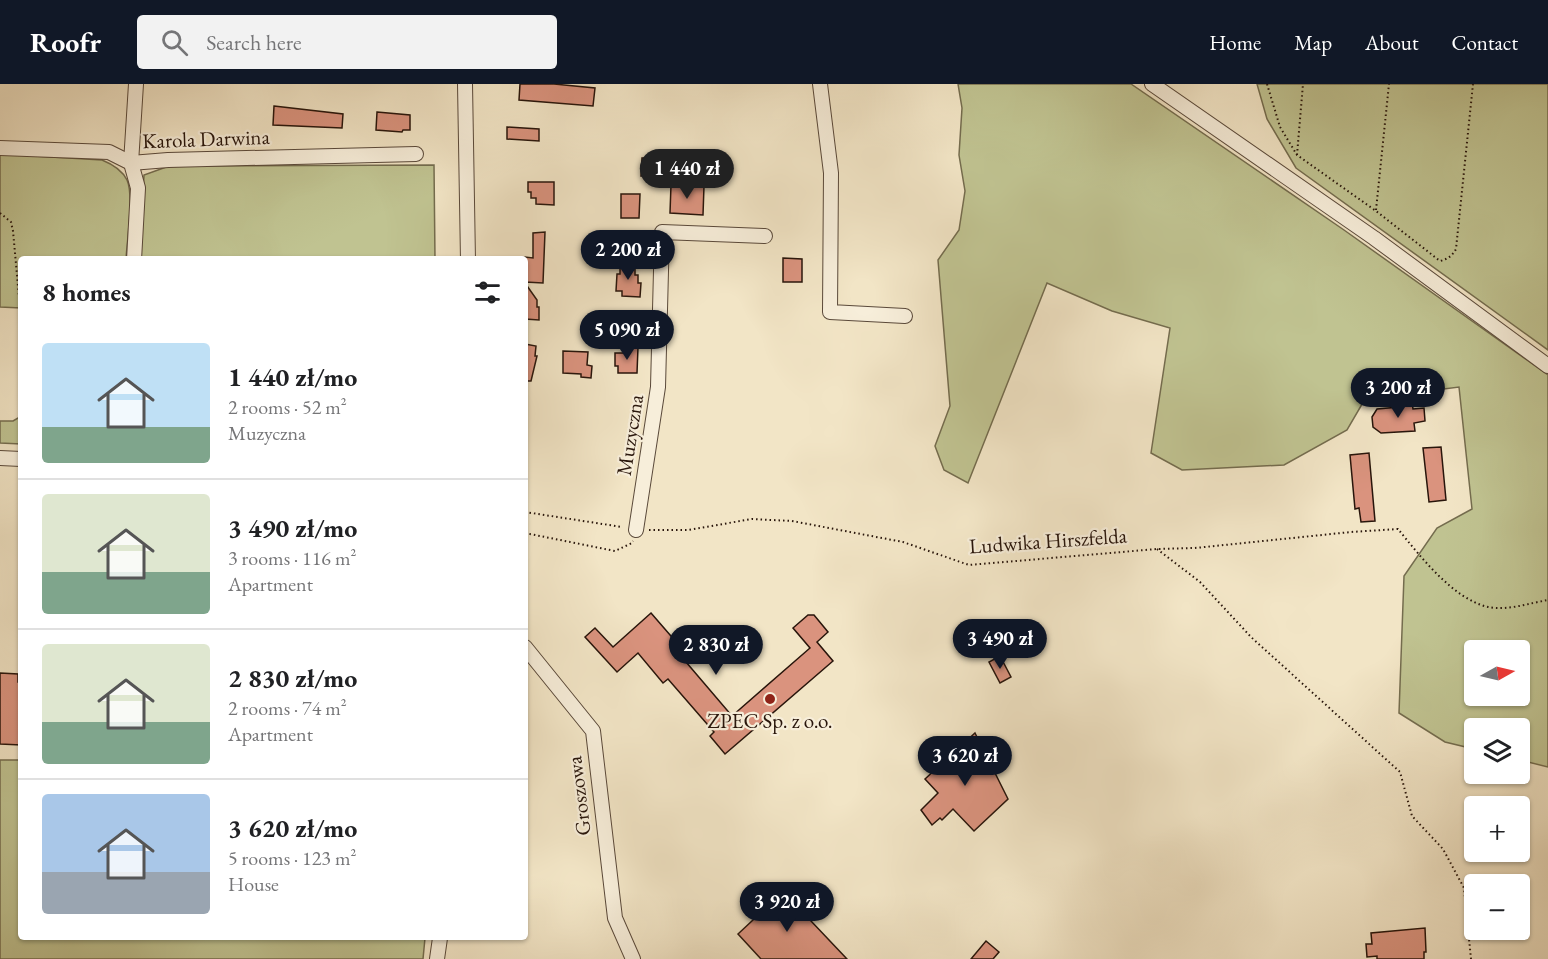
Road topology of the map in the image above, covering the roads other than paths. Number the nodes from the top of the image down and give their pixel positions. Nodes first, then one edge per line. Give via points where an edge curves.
1 (136, 84) edge
2 (465, 84) edge
3 (820, 84) edge
4 (1152, 84) edge
5 (0, 148) edge
6 (416, 153) dead end
7 (131, 163) junction
8 (765, 236) dead end
9 (134, 256) edge
10 (468, 256) edge
11 (905, 316) dead end
12 (1548, 366) edge
13 (0, 458) edge
14 (18, 459) edge
15 (636, 530) road end
16 (528, 651) edge
17 (440, 940) edge
18 (437, 959) edge
19 (633, 959) edge

1 - 7 street
2 - 10 street
3 - 11 street via 831,173 830,312
4 - 12 street via 1374,238
5 - 7 street, Karola Darwina via 109,152
6 - 7 street, Karola Darwina
7 - 9 street via 138,188
8 - 15 street, Muzyczna via 662,232 658,387
13 - 14 street
16 - 19 street, Groszowa via 592,731 615,918
17 - 18 street

